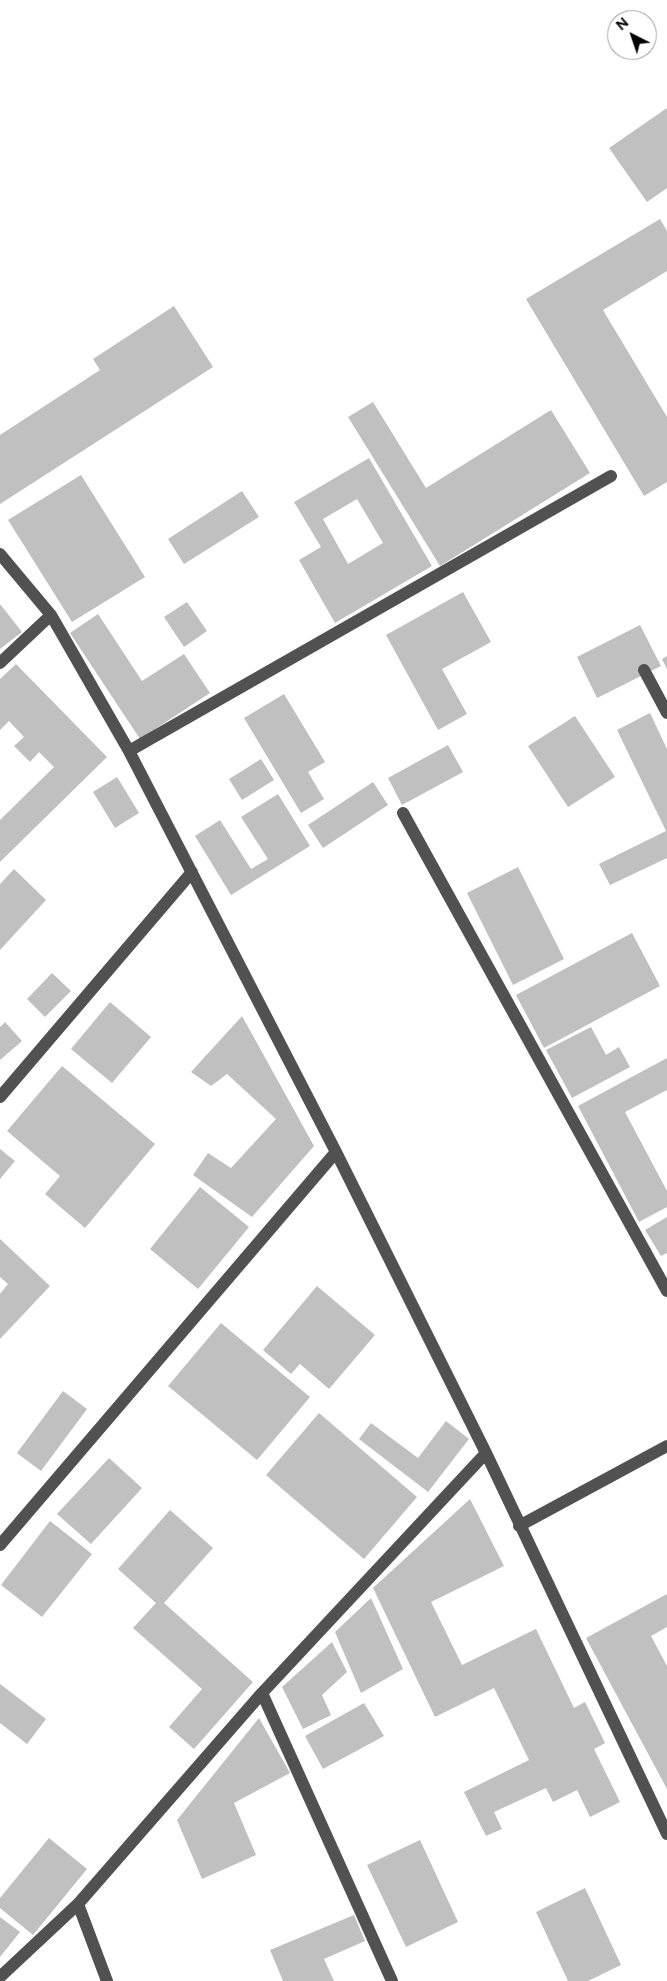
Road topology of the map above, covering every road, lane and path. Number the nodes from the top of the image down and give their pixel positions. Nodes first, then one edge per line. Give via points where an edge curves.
1 (611, 476) dead end
2 (0, 554) edge
3 (51, 615) junction
4 (0, 662) edge
5 (644, 670) dead end
6 (667, 713) edge
7 (129, 751) junction
8 (403, 813) dead end
9 (192, 872) junction
10 (0, 1097) edge
11 (336, 1152) junction
12 (667, 1291) edge
13 (667, 1446) edge
14 (486, 1453) junction
15 (519, 1526) junction
16 (0, 1545) edge
17 (262, 1693) junction
18 (667, 1834) edge
19 (78, 1904) junction
20 (0, 1977) edge
21 (107, 1981) edge
22 (392, 1981) edge

1 - 7 street
2 - 3 street
3 - 4 street
3 - 7 street
5 - 6 street
7 - 9 street
8 - 12 street
9 - 10 street
9 - 11 street
11 - 14 street
11 - 16 street
13 - 15 street
14 - 15 street
14 - 17 street
15 - 18 street
17 - 19 street
17 - 22 street
19 - 20 street
19 - 21 street

